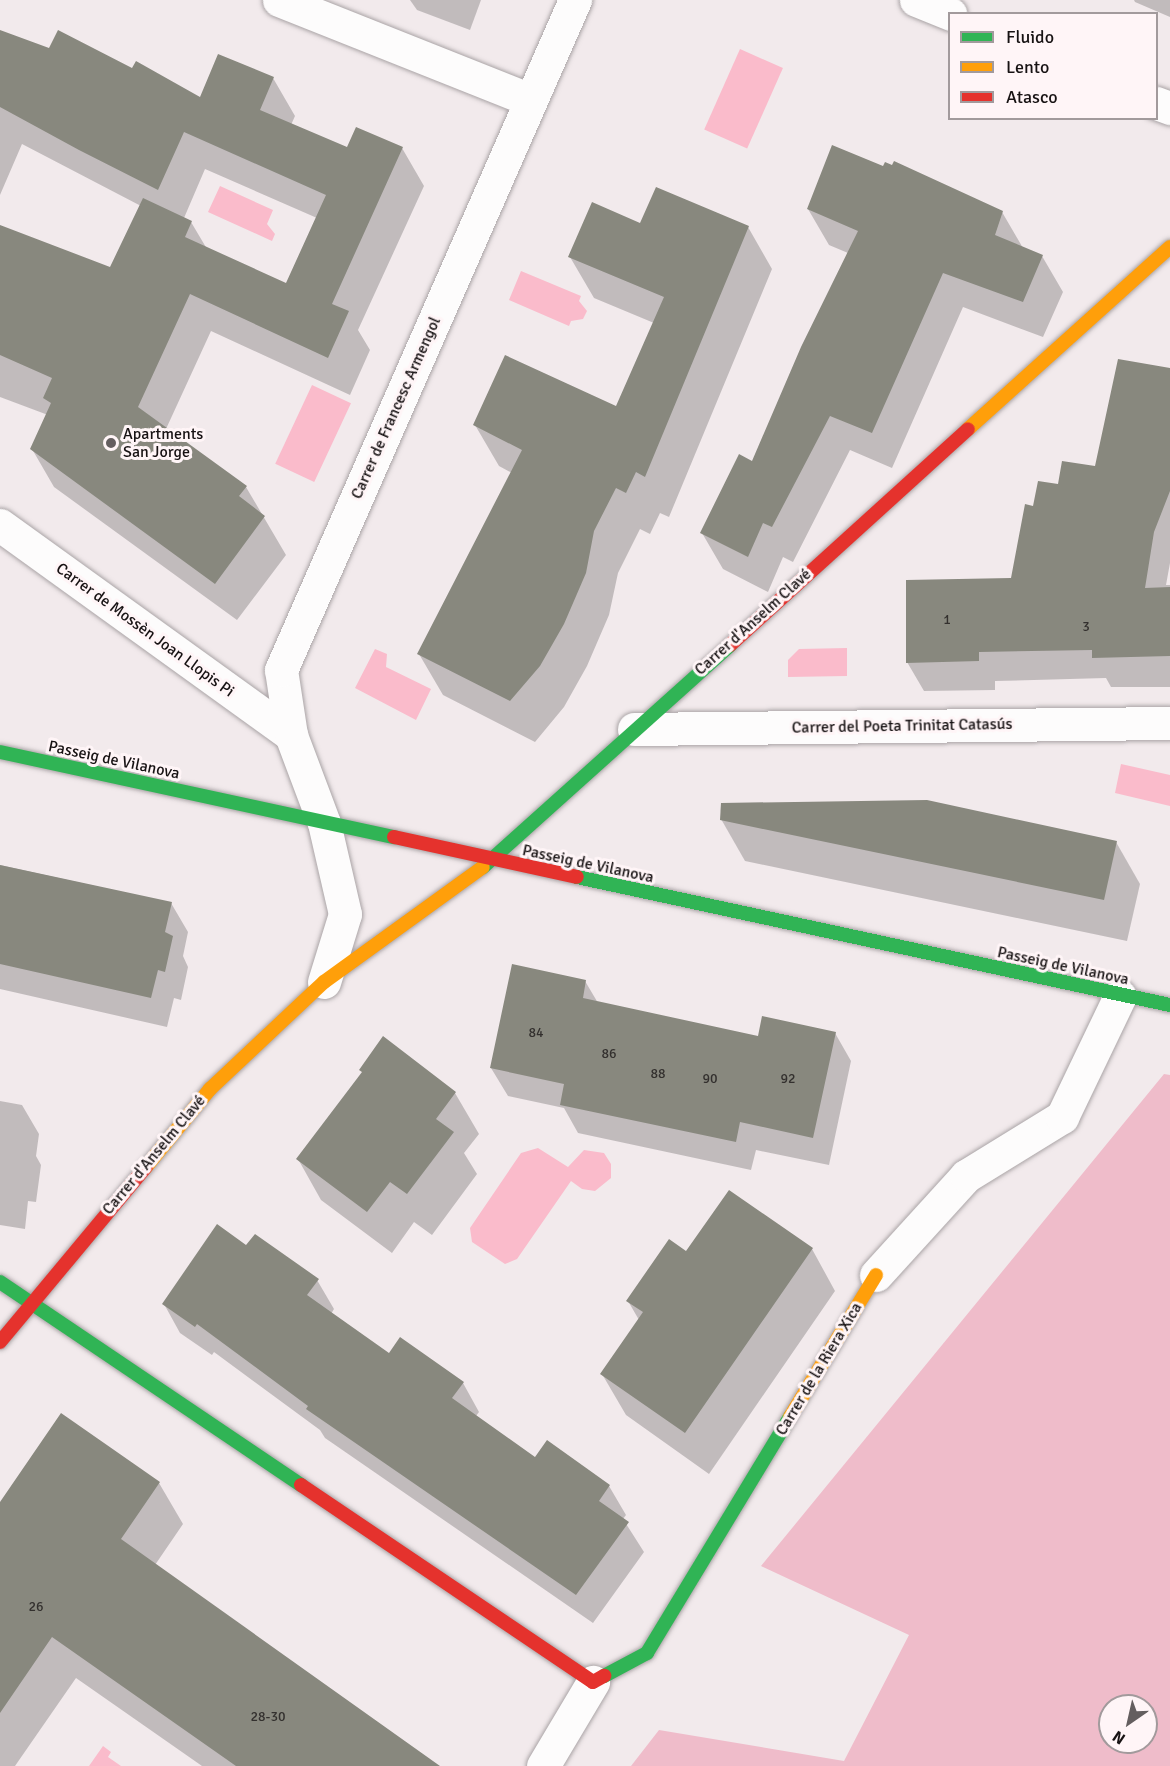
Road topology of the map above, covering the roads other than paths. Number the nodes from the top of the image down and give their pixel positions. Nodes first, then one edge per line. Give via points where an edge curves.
1 (279, 0) edge
2 (574, 0) edge
3 (916, 0) edge
4 (948, 13) edge
5 (530, 100) junction
6 (1170, 248) edge
7 (0, 525) edge
8 (1170, 723) edge
9 (634, 729) junction
10 (291, 735) junction
11 (0, 752) edge
12 (324, 823) junction
13 (492, 860) junction
14 (324, 982) junction
15 (1120, 996) junction
16 (1170, 1005) edge
17 (876, 1275) joint
18 (0, 1282) edge
19 (31, 1302) junction
20 (0, 1342) edge
21 (593, 1682) junction
22 (543, 1766) edge

1 - 5 street
2 - 5 street, Carrer de Francesc Armengol
3 - 4 street
5 - 10 street, Carrer de Francesc Armengol via 281,670
6 - 9 street, Carrer d'Anselm Clavé
7 - 10 street, Carrer de Mossèn Joan Llopis Pi
8 - 9 street, Carrer del Poeta Trinitat Catasús
9 - 13 street, Carrer d'Anselm Clavé
10 - 12 street, Carrer de Francesc Armengol
11 - 12 street, Passeig de Vilanova
12 - 13 street, Passeig de Vilanova
12 - 14 street, Carrer d'Anselm Clavé via 345,915
13 - 14 street, Carrer d'Anselm Clavé
13 - 15 street, Passeig de Vilanova
14 - 19 street, Carrer d'Anselm Clavé via 210,1089
15 - 16 street, Passeig de Vilanova
15 - 17 street, Carrer de la Riera Xica via 1062,1117 966,1176
17 - 21 street, Carrer de la Riera Xica via 647,1653
18 - 19 street
19 - 20 street, Carrer d'Anselm Clavé
19 - 21 street
21 - 22 street

